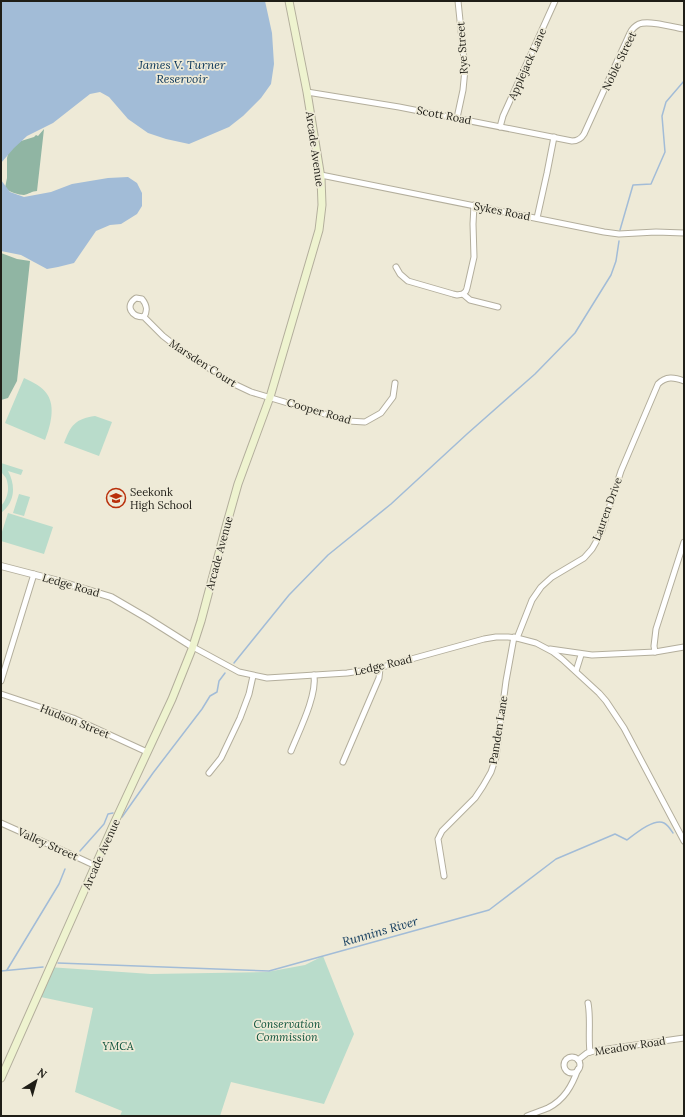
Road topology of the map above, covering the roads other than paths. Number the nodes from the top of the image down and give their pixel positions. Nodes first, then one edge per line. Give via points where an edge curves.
1 (289, 1) edge
2 (458, 1) edge
3 (555, 1) edge
4 (684, 29) edge
5 (307, 92) junction
6 (457, 118) junction
7 (500, 127) junction
8 (554, 137) junction
9 (580, 139) joint
10 (321, 175) junction
11 (474, 206) junction
12 (537, 218) junction
13 (684, 233) edge
14 (396, 266) dead end
15 (463, 294) junction
16 (498, 307) dead end
17 (144, 317) dead end
18 (684, 381) edge
19 (395, 383) dead end
20 (270, 397) junction
21 (684, 542) edge
22 (1, 566) edge
23 (34, 574) junction
24 (516, 637) junction
25 (193, 647) junction
26 (544, 647) junction
27 (684, 647) edge
28 (655, 652) junction
29 (581, 654) junction
30 (380, 668) junction
31 (576, 671) junction
32 (314, 675) junction
33 (253, 676) junction
34 (1, 681) edge
35 (1, 694) edge
36 (291, 751) dead end
37 (147, 752) junction
38 (343, 762) dead end
39 (209, 773) dead end
40 (1, 823) edge
41 (684, 841) edge
42 (96, 866) junction
43 (444, 876) dead end
44 (588, 1003) dead end
45 (684, 1038) edge
46 (590, 1052) junction
47 (578, 1060) junction
48 (578, 1069) junction
49 (1, 1078) edge
50 (527, 1116) edge

1 - 5 main road, Arcade Avenue
2 - 6 street, Rye Street via 465,69
3 - 7 street, Applejack Lane
4 - 9 street, Noble Street via 643,23 633,29
5 - 6 street, Scott Road
5 - 10 main road, Arcade Avenue
6 - 7 street, Scott Road
7 - 8 street, Scott Road
8 - 9 street, Scott Road via 572,141
8 - 12 street
10 - 11 street, Sykes Road
10 - 20 main road, Arcade Avenue via 322,205 319,230
11 - 12 street, Sykes Road
11 - 15 street via 474,257 467,288
12 - 13 street, Sykes Road via 619,234
14 - 15 street via 408,281 457,295
15 - 16 street via 470,300
17 - 20 street, Marsden Court via 185,353 232,383
18 - 24 street, Lauren Drive via 670,378 658,384 621,472 596,542 584,558 540,587
19 - 20 street, Cooper Road via 393,398 381,413 365,422 348,421
20 - 25 main road, Arcade Avenue via 235,496
21 - 28 street via 656,630
22 - 23 street, Ledge Road
23 - 25 street, Ledge Road via 111,597
23 - 34 street
24 - 26 street, Ledge Road
24 - 30 street, Ledge Road via 484,639
24 - 43 street, Pamden Lane via 506,681 496,756 491,772 475,798 442,831 438,839
25 - 33 street, Ledge Road via 239,672
25 - 37 main road, Arcade Avenue
26 - 29 street
26 - 31 street, Ledge Road
27 - 28 street
28 - 29 street via 592,656
29 - 31 street
30 - 32 street, Ledge Road
30 - 38 street via 379,678
31 - 41 street, Ledge Road via 606,701 624,728
32 - 33 street, Ledge Road via 267,678
32 - 36 street via 313,696
33 - 39 street via 240,718 221,758
35 - 37 street, Hudson Street via 73,718
37 - 42 main road, Arcade Avenue
40 - 42 street, Valley Street
42 - 49 main road, Arcade Avenue
44 - 46 street
45 - 46 street, Meadow Road
46 - 47 street, Meadow Road
47 - 48 street
47 - 48 street, Meadow Road via 574,1057 569,1058 564,1065 571,1072
48 - 50 street via 571,1086 562,1098 547,1109

